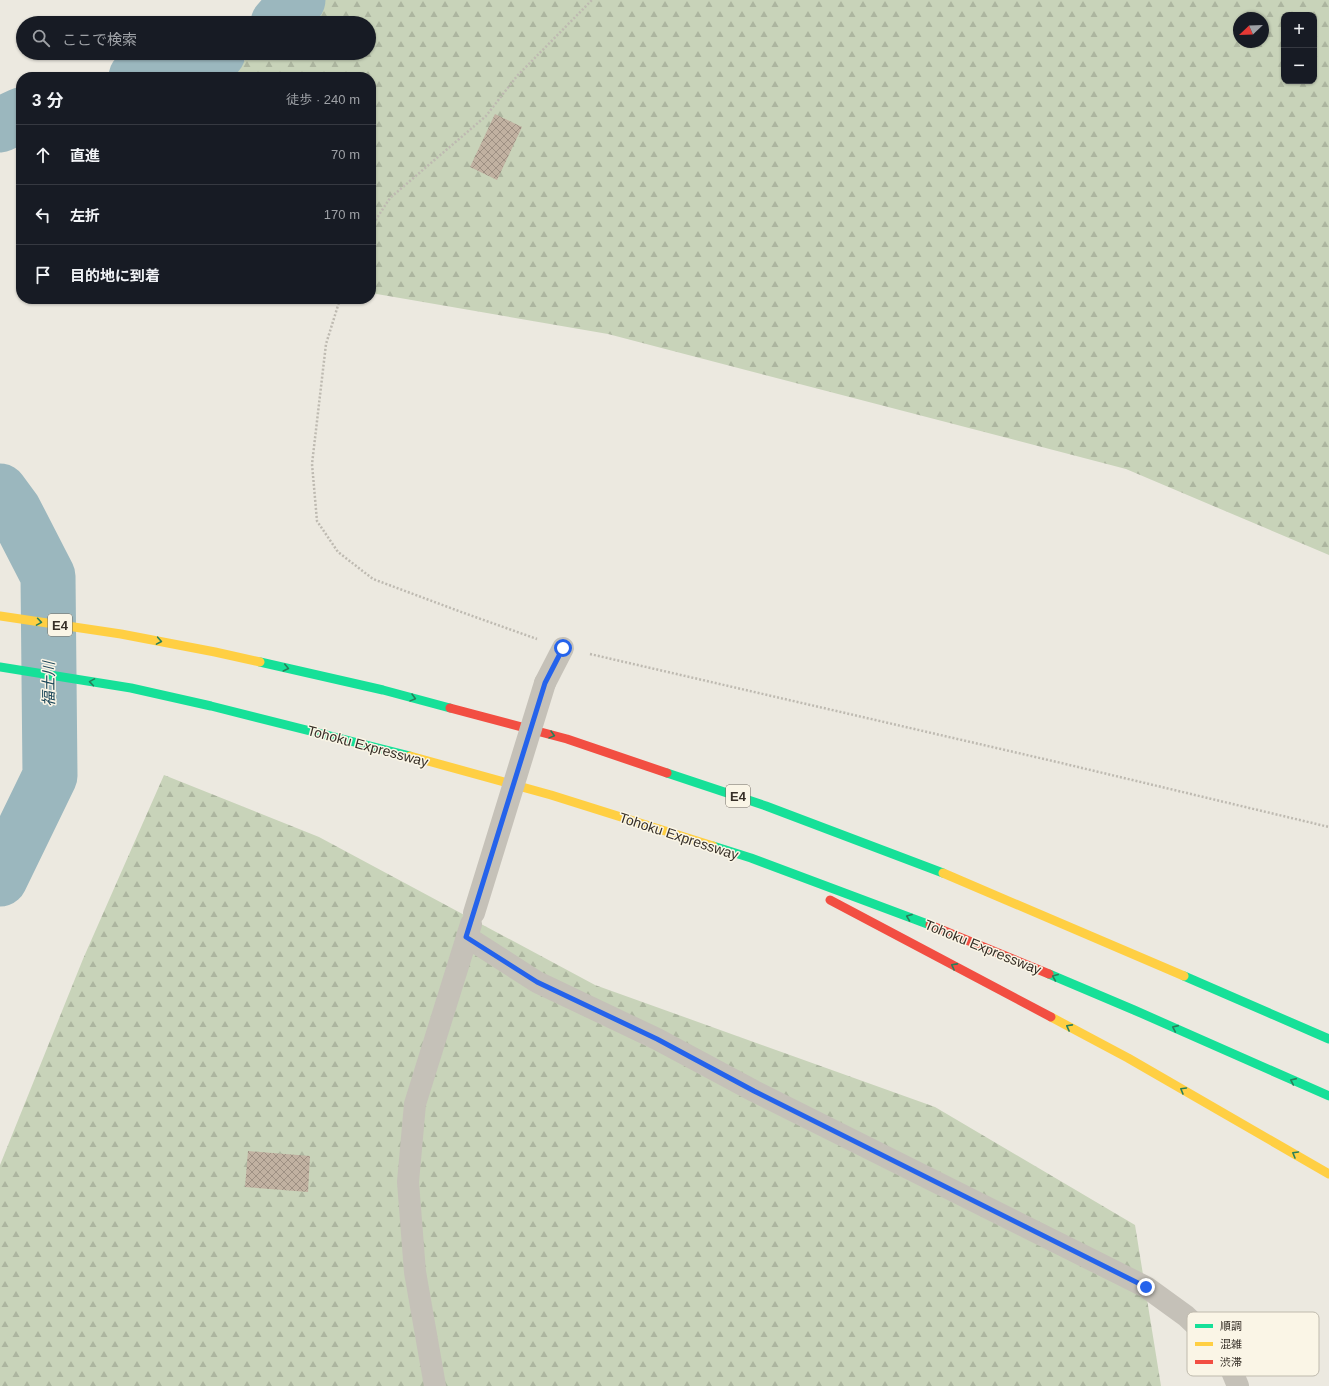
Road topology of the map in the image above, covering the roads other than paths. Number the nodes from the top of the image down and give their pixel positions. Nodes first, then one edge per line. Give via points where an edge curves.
1 (0, 616) edge
2 (563, 648) road end
3 (0, 667) edge
4 (751, 858) junction
5 (466, 937) junction
6 (1329, 1039) edge
7 (1329, 1096) edge
8 (1329, 1174) edge
9 (1187, 1317) edge
10 (1234, 1376) edge
11 (435, 1386) edge
12 (1238, 1386) edge

1 -> 6 highway, E4 via 120,634 215,652 382,690 567,739 766,806 953,877
2 - 5 street, bridge via 545,683
4 -> 3 highway, Tohoku Expressway via 551,795 385,749 131,688
7 -> 4 highway, Tohoku Expressway via 1134,1010 933,926
8 -> 4 highway via 1128,1058
5 - 9 street via 537,982 657,1039 754,1091 1146,1287
5 - 11 street via 415,1104 408,1182 415,1272
10 - 12 street

